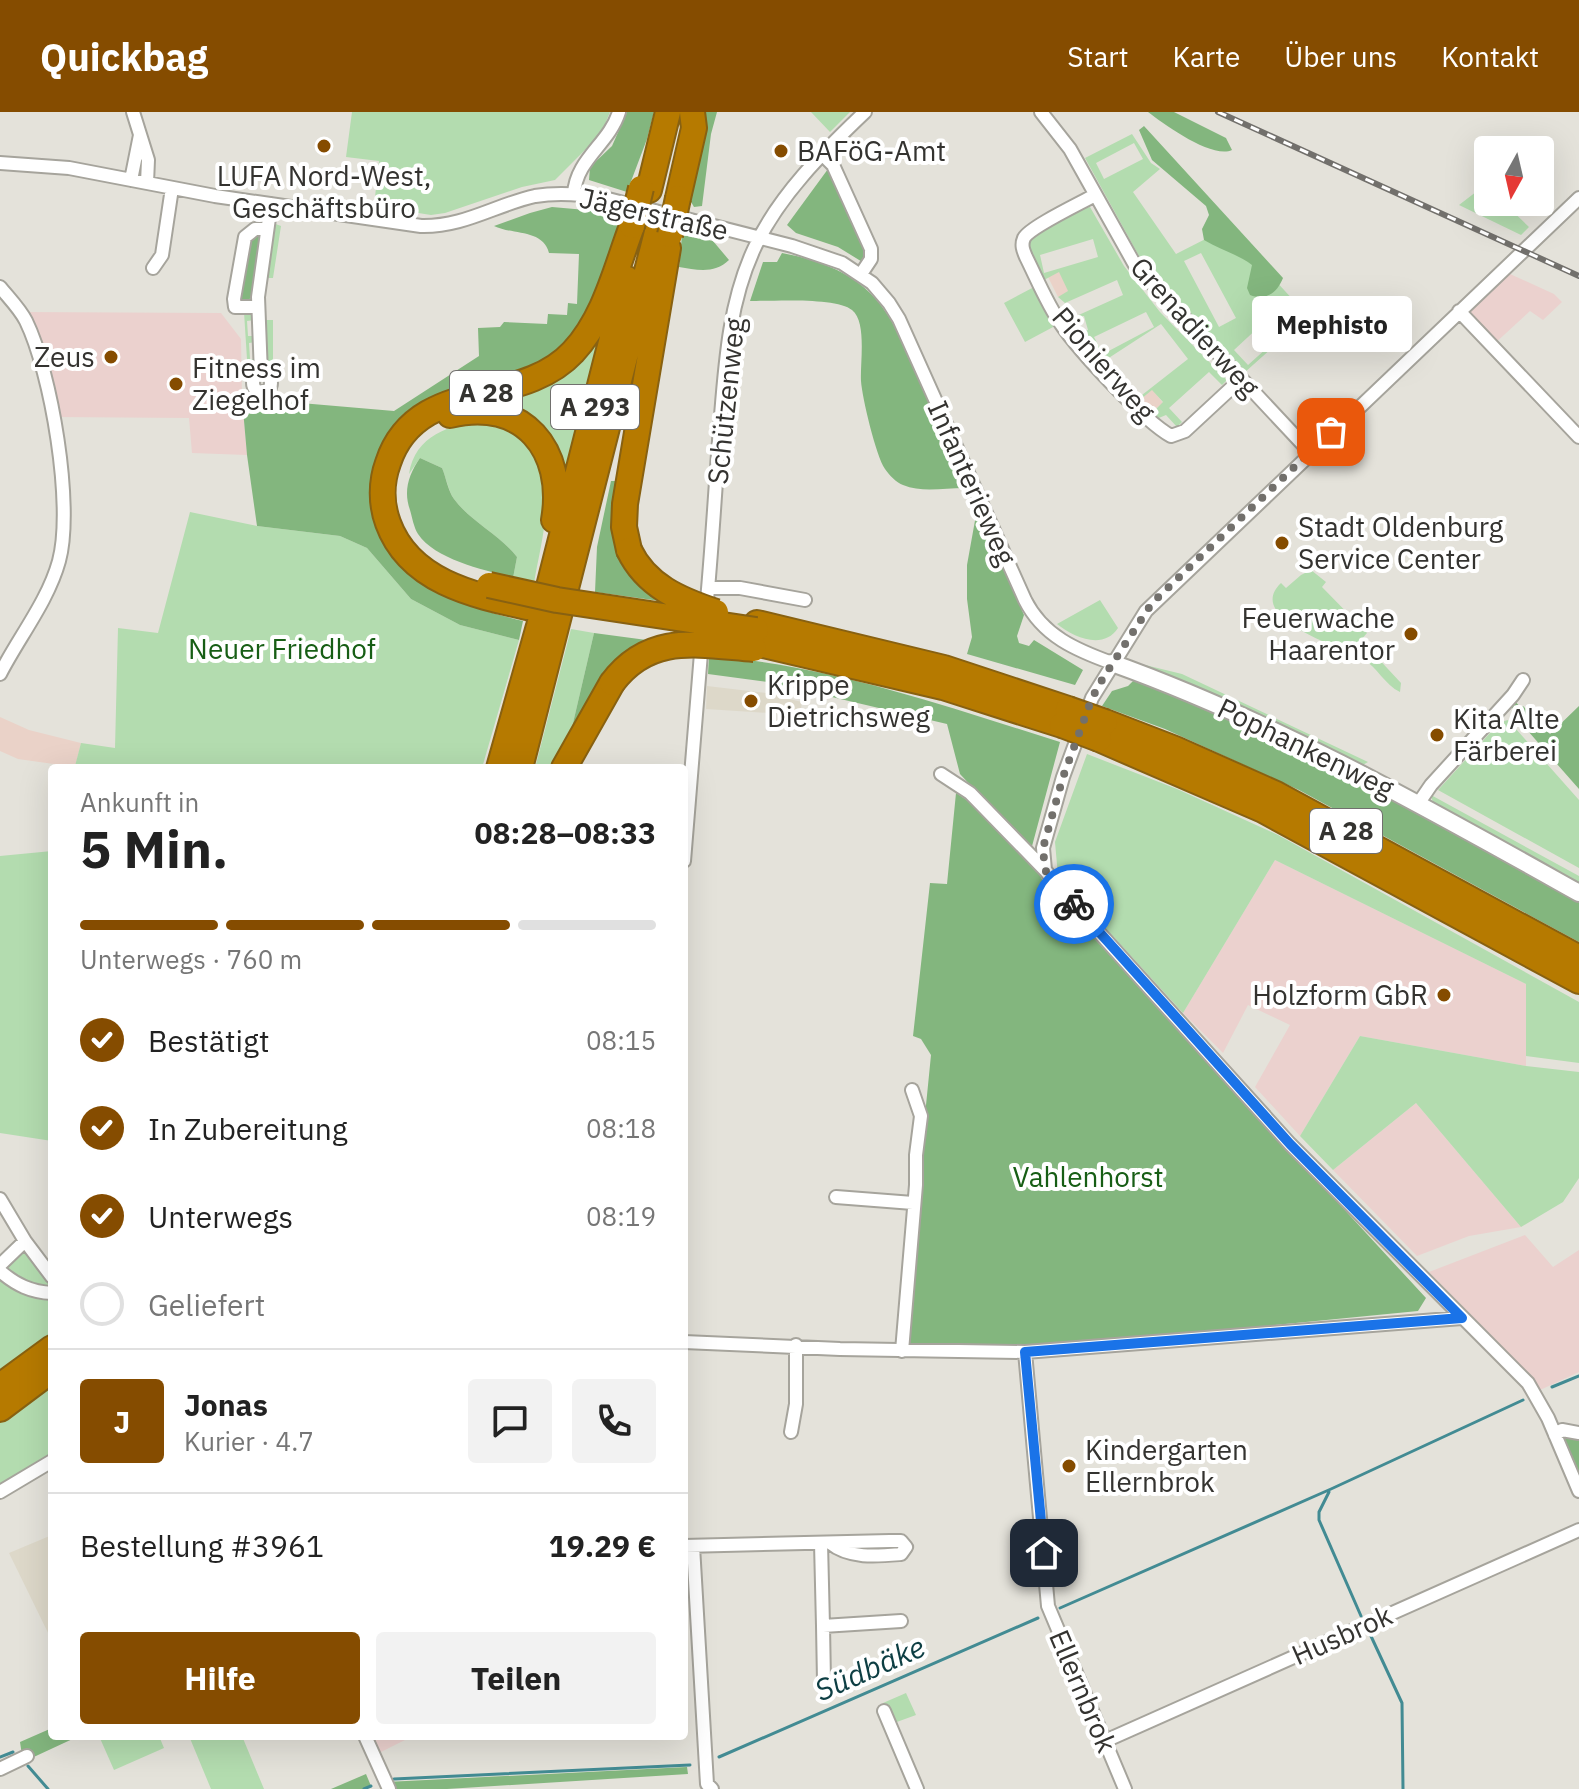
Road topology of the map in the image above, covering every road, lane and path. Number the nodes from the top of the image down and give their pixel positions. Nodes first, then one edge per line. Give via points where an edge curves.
1 (133, 112) edge
2 (619, 112) edge
3 (668, 112) edge
4 (690, 112) edge
5 (865, 112) edge
6 (1041, 112) edge
7 (140, 135) junction
8 (822, 154) junction
9 (0, 163) edge
10 (131, 180) junction
11 (147, 183) junction
12 (172, 188) junction
13 (658, 188) junction
14 (574, 194) junction
15 (1095, 195) junction
16 (1579, 198) edge
17 (271, 204) junction
18 (267, 229) junction
19 (650, 230) junction
20 (759, 239) junction
21 (153, 268) dead end
22 (861, 274) junction
23 (0, 287) edge
24 (258, 307) junction
25 (1459, 311) junction
26 (261, 374) dead end
27 (1240, 380) junction
28 (1579, 437) edge
29 (1310, 452) junction
30 (548, 587) junction
31 (708, 588) junction
32 (488, 592) junction
33 (805, 600) dead end
34 (756, 636) junction
35 (838, 643) joint
36 (1112, 663) junction
37 (0, 674) edge
38 (1523, 680) dead end
39 (1065, 717) junction
40 (1102, 730) junction
41 (500, 764) edge
42 (521, 764) edge
43 (566, 764) edge
44 (941, 774) dead end
45 (1418, 804) junction
46 (688, 806) edge
47 (1045, 870) junction
48 (1579, 893) edge
49 (1579, 958) edge
50 (1579, 981) edge
51 (912, 1090) dead end
52 (836, 1197) dead end
53 (0, 1199) edge
54 (913, 1203) junction
55 (25, 1241) junction
56 (0, 1265) edge
57 (0, 1271) edge
58 (48, 1272) edge
59 (48, 1292) edge
60 (1462, 1318) junction
61 (688, 1342) edge
62 (796, 1345) junction
63 (48, 1351) edge
64 (902, 1351) junction
65 (1025, 1352) junction
66 (48, 1373) edge
67 (0, 1386) edge
68 (0, 1409) edge
69 (791, 1432) dead end
70 (1579, 1433) edge
71 (1555, 1435) junction
72 (48, 1463) edge
73 (1579, 1491) edge
74 (0, 1492) edge
75 (1579, 1530) edge
76 (826, 1543) junction
77 (688, 1546) edge
78 (689, 1585) edge
79 (901, 1621) dead end
80 (823, 1626) junction
81 (824, 1681) dead end
82 (884, 1711) dead end
83 (367, 1740) edge
84 (1105, 1741) junction
85 (27, 1756) dead end
86 (0, 1769) edge
87 (389, 1789) edge
88 (712, 1789) edge
89 (917, 1789) edge
90 (1125, 1789) edge

1 - 7 street
2 - 14 street via 608,136 581,167
3 - 13 highway, A 28
4 - 13 highway, A 28 via 694,128
5 - 8 street, Schützenweg
6 - 15 street, Grenadierweg via 1070,149
7 - 10 street
7 - 11 street via 148,160
8 - 20 street, Schützenweg
8 - 22 street via 833,165 871,249
9 - 10 street, Jägerstraße
10 - 11 street, Jägerstraße
11 - 12 street, Jägerstraße
12 - 17 street, Jägerstraße
12 - 21 street via 162,255
13 - 19 highway, A 28, bridge
13 - 19 highway, A 28, bridge
14 - 17 street, Jägerstraße via 535,196 469,220 433,226
14 - 20 street, Jägerstraße
15 - 27 street, Grenadierweg via 1135,265
15 - 27 street, Pionierweg via 1023,240 1026,257 1062,326 1171,436 1185,431
16 - 25 street
17 - 18 street
18 - 24 street
18 - 24 street via 255,229 245,237 234,299 238,308
19 - 30 highway, A 293
19 - 32 highway, A 28 via 574,352 543,375 428,412 404,432 390,456 383,502 402,551 446,584
19 - 34 highway, A 28, bridge via 625,504 629,550 642,572 669,592
19 - 42 highway, A 293
20 - 22 street, Infanterieweg via 829,258
20 - 31 street, Schützenweg via 742,281 727,344
22 - 36 street, Infanterieweg via 899,319 1029,609 1062,641
23 - 37 street via 26,321 45,371 63,519 56,571
24 - 26 street
25 - 28 street
25 - 29 street
27 - 29 street, Grenadierweg
29 - 36 street via 1152,603
30 - 32 highway, A 293 via 546,562 557,498 552,462 530,429 512,418 462,412 431,424 409,446 398,468 396,510 417,550
30 - 41 highway, A 293
31 - 33 street
31 - 46 street, Schützenweg
32 - 34 highway, A 293, bridge
34 - 35 highway, A 293
34 - 39 highway, A 28 via 791,651
34 - 43 highway, A 28, bridge via 645,653 612,683
35 - 39 highway, A 28 via 955,671
36 - 45 street, Pophankenweg via 1229,709
36 - 47 street via 1092,698 1063,777 1043,848
38 - 45 street
39 - 40 highway, A 28, bridge
40 - 49 highway, A 28 via 1175,749 1276,794
40 - 50 highway, A 28 via 1263,810
44 - 47 street via 970,793
45 - 48 street, Pophankenweg
47 - 60 street via 1290,1144
51 - 54 street via 921,1116
52 - 54 street
53 - 55 street
54 - 64 street
55 - 56 street
55 - 58 street
57 - 59 street via 13,1283
60 - 65 street
60 - 71 street via 1528,1383
61 - 62 street
62 - 64 street
62 - 69 street
63 - 67 highway
64 - 65 street
65 - 84 street, Ellernbrok via 1048,1606
66 - 68 highway
70 - 71 street via 1562,1430
71 - 73 street
72 - 74 street
75 - 84 street, Husbrok
76 - 76 street via 862,1555 901,1554 906,1547 901,1541
76 - 77 street
76 - 80 street
77 - 78 street
78 - 88 street via 707,1784
79 - 80 street
80 - 81 street
82 - 89 street
83 - 87 street
84 - 90 street, Ellernbrok
85 - 86 street

